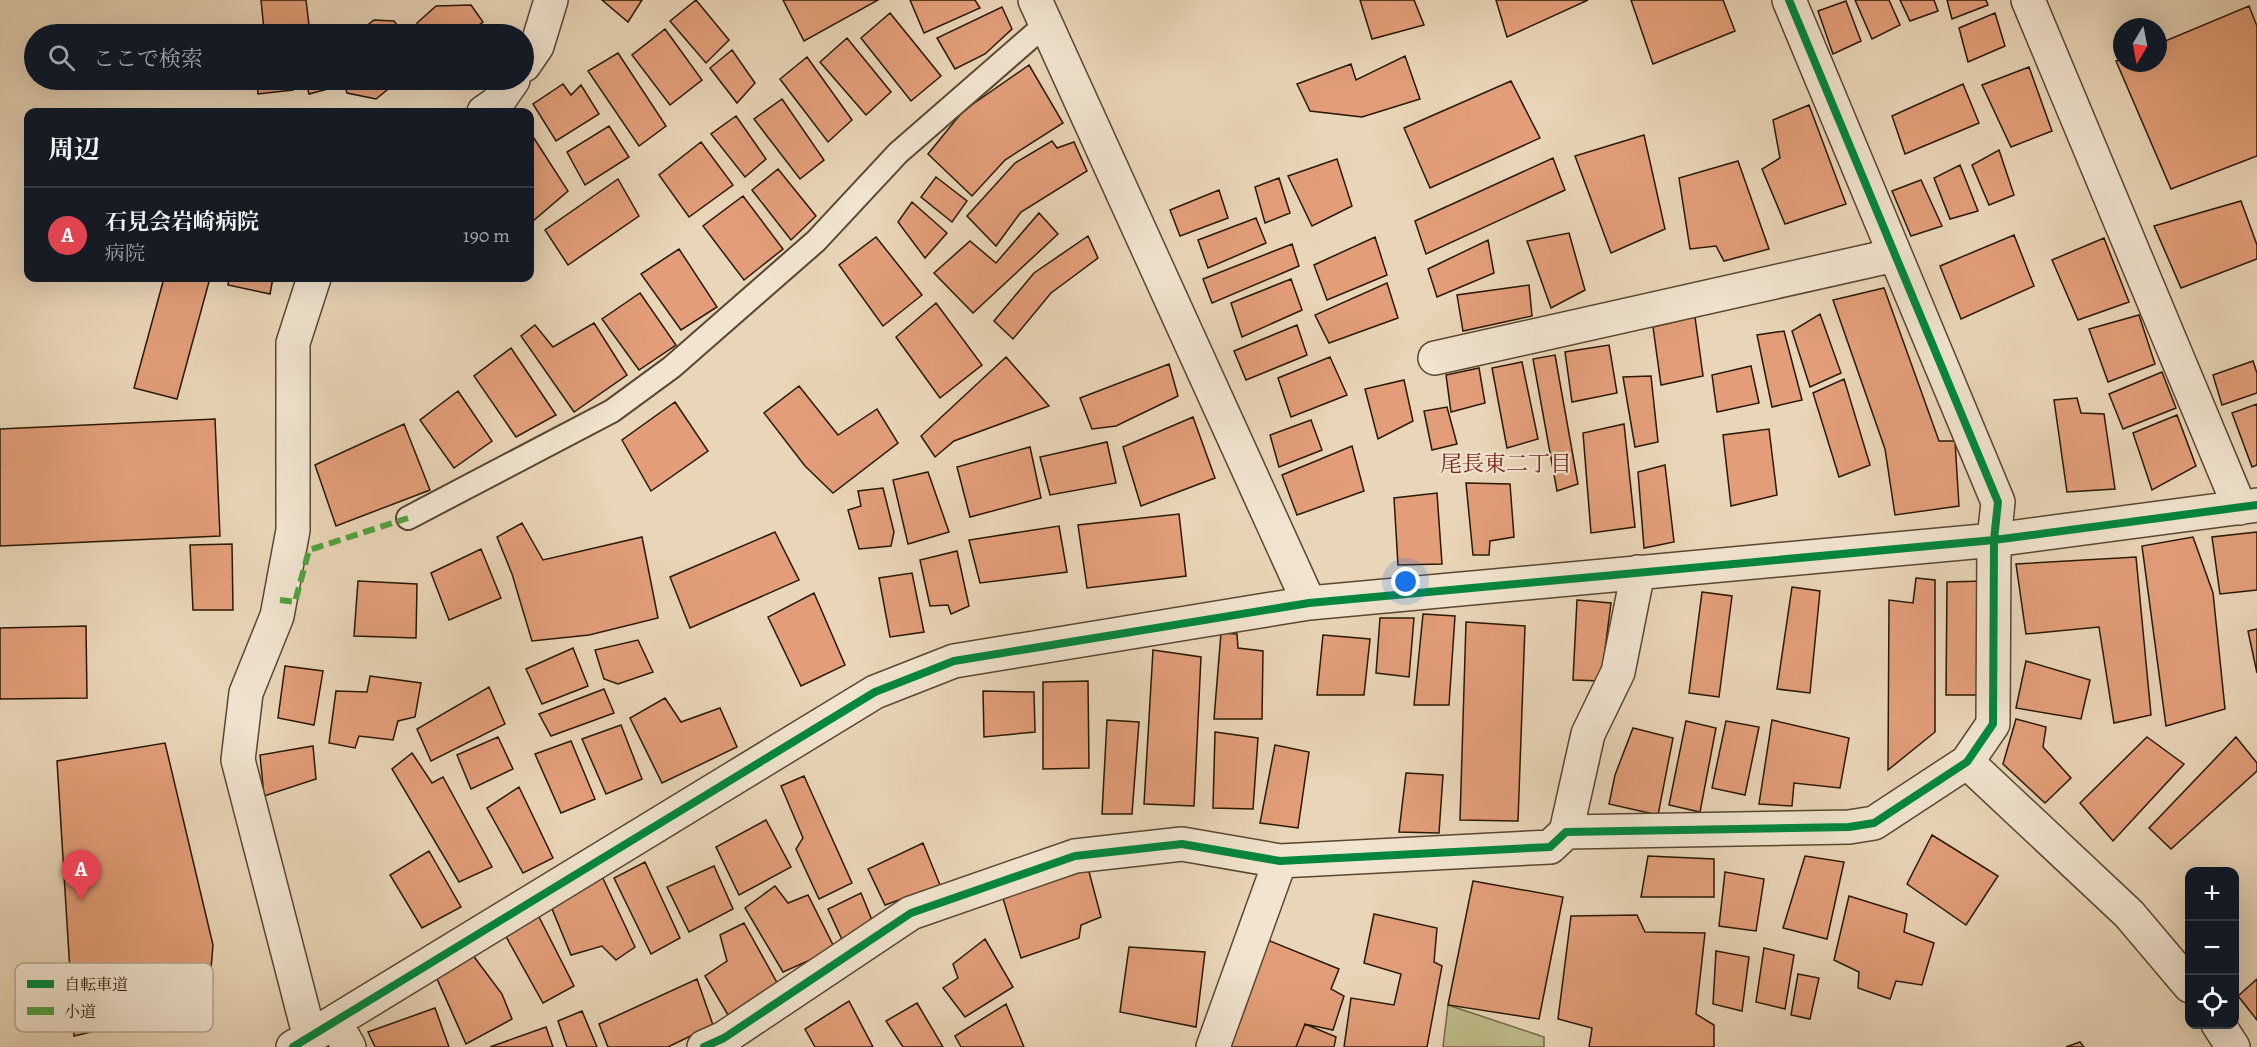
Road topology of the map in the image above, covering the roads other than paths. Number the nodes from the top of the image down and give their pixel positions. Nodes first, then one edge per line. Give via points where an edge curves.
1 (551, 0) edge
2 (1789, 0) edge
3 (2028, 0) edge
4 (1040, 12) edge
5 (534, 50) edge
6 (506, 90) edge
7 (490, 108) edge
8 (1896, 255) junction
9 (313, 282) edge
10 (1435, 358) dead end
11 (2248, 506) edge
12 (408, 518) dead end
13 (1994, 540) junction
14 (1638, 573) junction
15 (1309, 603) junction
16 (1967, 762) junction
17 (1566, 832) junction
18 (1280, 861) junction
19 (2185, 980) edge
20 (2221, 1029) edge
21 (322, 1038) edge
22 (704, 1047) edge
23 (1213, 1047) edge
24 (2233, 1047) edge

1 - 5 street
2 - 8 street
3 - 11 street
4 - 12 lane via 816,241 672,367 612,411
4 - 15 street
6 - 7 street
8 - 10 street
8 - 13 street via 1998,502
9 - 21 street via 293,343 293,530 277,616 246,693 238,760
11 - 13 street
13 - 14 street
13 - 16 street via 1994,724
14 - 15 street
14 - 17 street via 1617,672 1588,734
15 - 21 street via 954,661 875,692
16 - 17 street via 1874,823 1849,827
16 - 19 street via 2129,914
17 - 18 street via 1550,847
18 - 22 street via 1182,844 1075,856 911,913 724,1038
18 - 23 street
20 - 24 street

